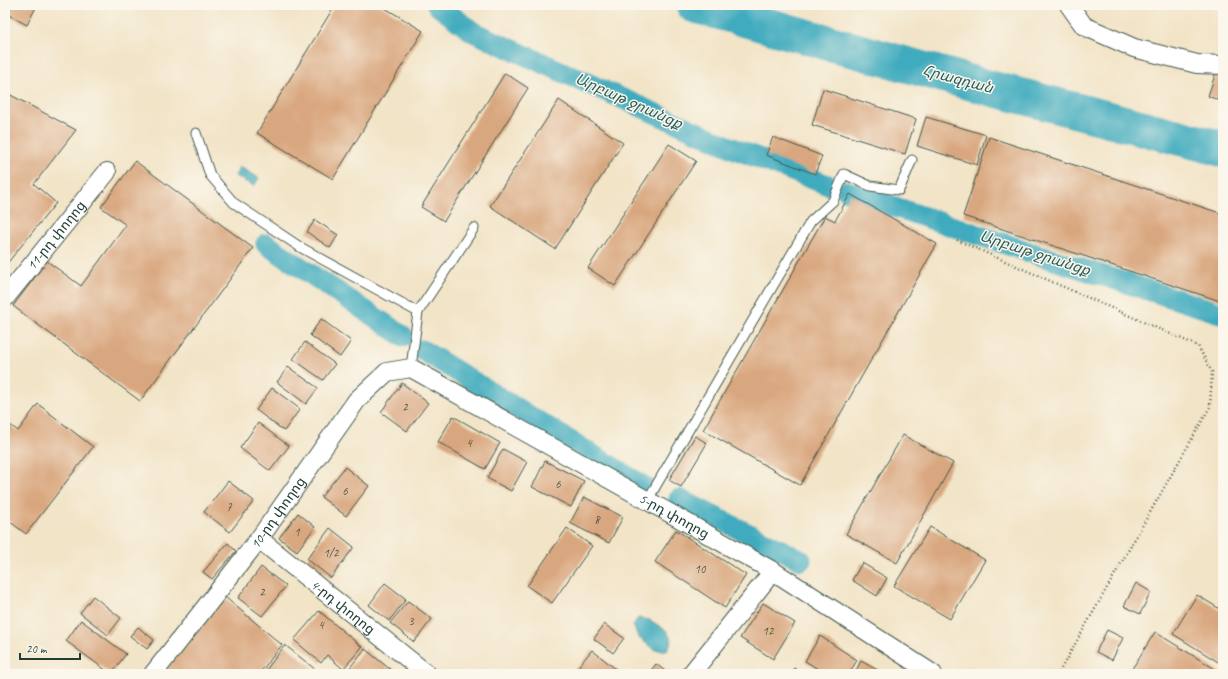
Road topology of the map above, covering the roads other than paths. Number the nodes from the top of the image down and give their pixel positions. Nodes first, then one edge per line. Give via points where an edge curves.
1 (1069, 5) edge
2 (1223, 65) edge
3 (196, 133) dead end
4 (912, 160) dead end
5 (107, 172) dead end
6 (474, 228) dead end
7 (5, 298) edge
8 (418, 312) junction
9 (411, 368) junction
10 (647, 501) junction
11 (259, 539) junction
12 (774, 570) junction
13 (153, 674) edge
14 (427, 674) edge
15 (692, 674) edge
16 (932, 674) edge

1 - 2 street via 1084,26 1134,48 1197,64
3 - 8 lane via 210,175 234,203 300,247
4 - 10 lane via 900,190 870,186 844,174 833,201 811,221
5 - 7 street, 11-րդ փողոց
6 - 8 lane
8 - 9 lane
9 - 10 street, 5-րդ փողոց
9 - 11 street, 10-րդ փողոց via 387,372 357,400
10 - 12 street, 5-րդ փողոց
11 - 13 street, 10-րդ փողոց
11 - 14 street, 4-րդ փողոց
12 - 15 street
12 - 16 street, 5-րդ փողոց

